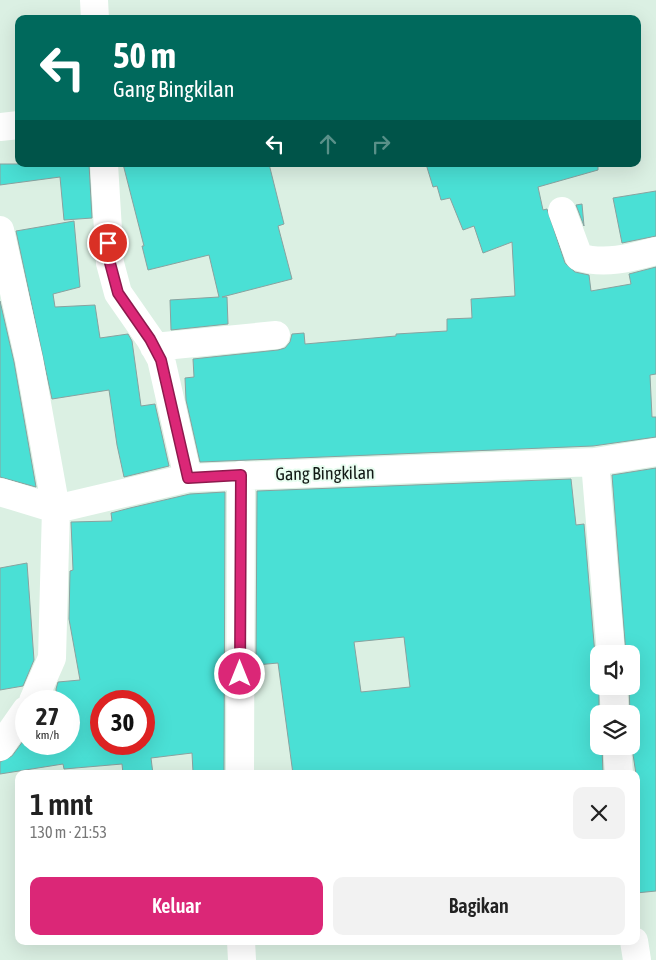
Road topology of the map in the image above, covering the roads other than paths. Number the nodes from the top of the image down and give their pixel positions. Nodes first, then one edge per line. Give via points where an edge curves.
1 (94, 0) edge
2 (95, 15) edge
3 (15, 125) edge
4 (0, 127) edge
5 (104, 167) edge
6 (562, 211) dead end
7 (0, 230) edge
8 (656, 251) edge
9 (276, 335) dead end
10 (154, 347) junction
11 (656, 452) edge
12 (595, 462) junction
13 (241, 475) junction
14 (188, 478) junction
15 (0, 492) edge
16 (56, 509) junction
17 (609, 645) edge
18 (38, 690) edge
19 (15, 726) edge
20 (0, 747) edge
21 (617, 755) edge
22 (240, 770) edge
23 (618, 770) edge
24 (241, 945) edge
25 (635, 945) edge
26 (242, 960) edge
27 (637, 960) edge

1 - 2 street
3 - 4 street
5 - 10 street via 113,278 118,293
6 - 8 street via 579,257 595,262
7 - 16 street via 29,359
9 - 10 street
10 - 14 street via 161,360
11 - 12 street, Gang Bingkilan
12 - 13 street, Gang Bingkilan
12 - 17 street
13 - 14 street, Gang Bingkilan
13 - 22 street
14 - 16 street, Gang Bingkilan
15 - 16 street
16 - 18 street via 52,658
19 - 20 street
21 - 23 street
24 - 26 street
25 - 27 street

